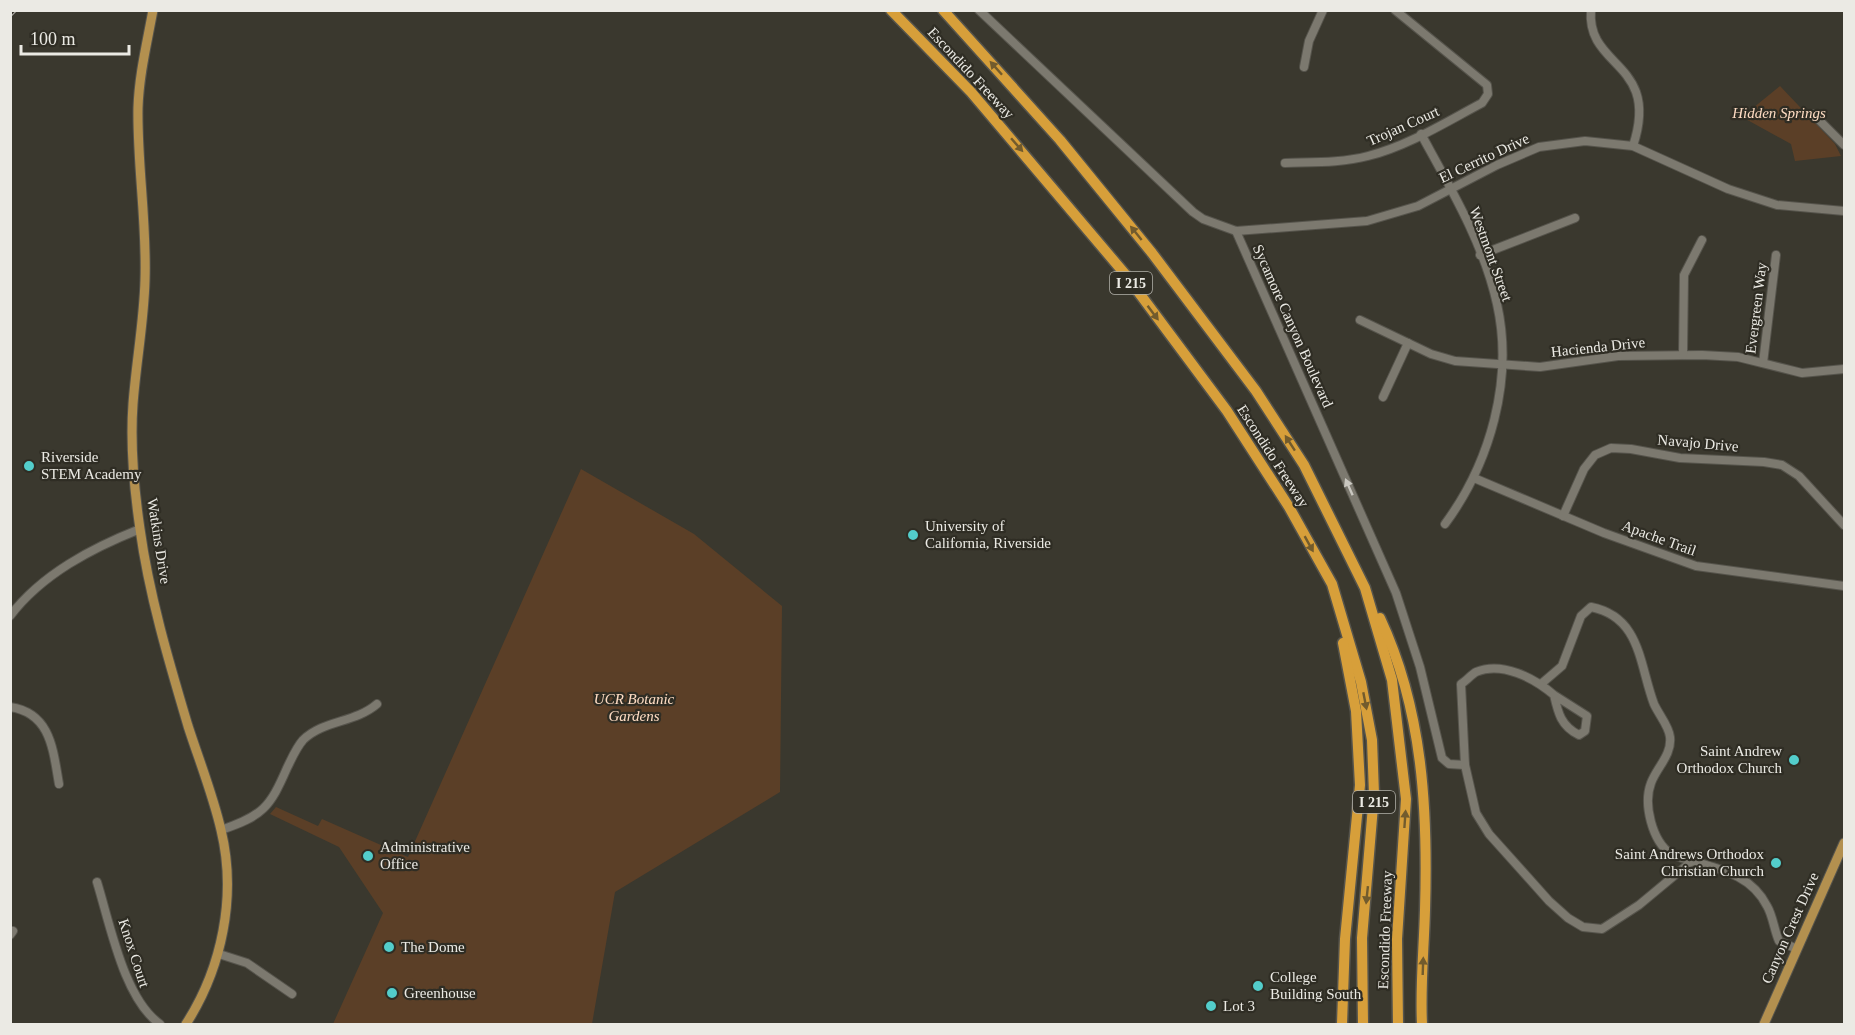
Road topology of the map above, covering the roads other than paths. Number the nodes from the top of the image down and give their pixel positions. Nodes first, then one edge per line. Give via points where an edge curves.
1 (153, 10) edge
2 (891, 10) edge
3 (943, 10) edge
4 (979, 10) edge
5 (1323, 10) edge
6 (1395, 10) edge
7 (1591, 10) edge
8 (1304, 67) dead end
9 (1813, 114) dead end
10 (1421, 134) junction
11 (1845, 145) edge
12 (1634, 146) junction
13 (1285, 163) dead end
14 (1451, 188) junction
15 (1845, 211) edge
16 (1575, 218) dead end
17 (1236, 231) junction
18 (1702, 240) dead end
19 (1480, 255) junction
20 (1776, 255) dead end
21 (1360, 320) dead end
22 (1408, 343) junction
23 (1683, 355) junction
24 (1763, 363) junction
25 (1502, 365) junction
26 (1845, 369) edge
27 (1383, 397) dead end
28 (1474, 478) junction
29 (1563, 516) junction
30 (1444, 524) dead end
31 (1845, 525) edge
32 (140, 529) junction
33 (1332, 584) junction
34 (1845, 586) edge
35 (1365, 588) junction
36 (10, 616) edge
37 (1541, 684) junction
38 (1554, 695) junction
39 (377, 704) dead end
40 (10, 707) edge
41 (1466, 765) junction
42 (59, 784) dead end
43 (221, 830) junction
44 (1845, 843) edge
45 (1692, 861) junction
46 (97, 882) dead end
47 (1797, 949) junction
48 (219, 954) junction
49 (292, 994) dead end
50 (160, 1024) edge
51 (186, 1024) edge
52 (1342, 1024) edge
53 (1363, 1024) edge
54 (1398, 1024) edge
55 (1422, 1024) edge
56 (1764, 1024) edge

1 - 32 main road, Watkins Drive via 138,109 146,223 145,282 133,406
2 -> 33 highway, Escondido Freeway / I 215 via 979,100 1125,274 1227,411 1289,507
35 -> 3 highway, Escondido Freeway / I 215 via 1304,465 1256,391 1081,166
4 - 17 street via 1192,212
5 - 8 street via 1309,41
6 - 10 street, Trojan Court via 1487,85 1488,94 1482,103
7 - 12 street via 1595,36 1608,56 1625,71 1638,95 1641,124
9 - 11 street
10 - 13 street, Trojan Court via 1369,156
10 - 14 street, Westmont Street
12 - 14 street, El Cerrito Drive via 1561,142 1518,155
12 - 15 street, El Cerrito Drive via 1728,189 1777,205
14 - 17 street, El Cerrito Drive via 1418,206 1367,220
14 - 19 street, Westmont Street
16 - 19 street
41 -> 17 street, Sycamore Canyon Boulevard via 1449,764 1439,752 1398,598
18 - 23 street via 1684,275
19 - 25 street, Westmont Street via 1497,304
20 - 24 street, Evergreen Way
21 - 22 street, Hacienda Drive
22 - 25 street, Hacienda Drive via 1455,361
22 - 27 street
23 - 24 street, Hacienda Drive via 1738,357
23 - 25 street, Hacienda Drive via 1618,356 1540,367
24 - 26 street, Hacienda Drive via 1802,373
25 - 28 street, Westmont Street via 1487,445
28 - 29 street, Apache Trail
28 - 30 street, Westmont Street
29 - 31 street, Navajo Drive via 1584,469 1595,455 1611,448 1680,458 1782,465 1799,476
29 - 34 street, Apache Trail via 1695,566
32 - 36 street via 57,572 33,590
32 - 43 main road, Watkins Drive via 171,666
33 - 52 highway via 1359,741 1357,825 1345,939
33 -> 53 highway, Escondido Freeway / I 215 via 1361,682 1372,740 1374,794 1362,938
54 -> 35 highway, Escondido Freeway / I 215 via 1397,939 1406,799 1392,680
55 -> 35 highway via 1425,796 1407,692 1395,650
37 - 38 street
37 - 41 street via 1500,669 1476,672 1461,684
37 - 45 street via 1562,666 1581,616 1591,607 1607,610 1620,619 1633,635 1654,705 1670,736 1667,755 1648,792 1652,825 1664,849
38 - 38 street via 1559,716 1568,729 1578,735 1585,731 1587,716
39 - 43 street via 356,718 307,736 294,752 273,800 264,811
40 - 42 street via 28,711 43,724 50,738
41 - 45 street via 1476,813 1490,834 1549,901 1583,927 1602,929 1639,905
43 - 48 main road, Watkins Drive via 227,876
44 - 47 main road, Canyon Crest Drive
45 - 47 street via 1733,873 1752,885 1768,908 1779,941
46 - 50 street, Knox Court via 132,992 145,1012
47 - 56 main road, Canyon Crest Drive
48 - 49 street via 247,963
48 - 51 main road, Watkins Drive

